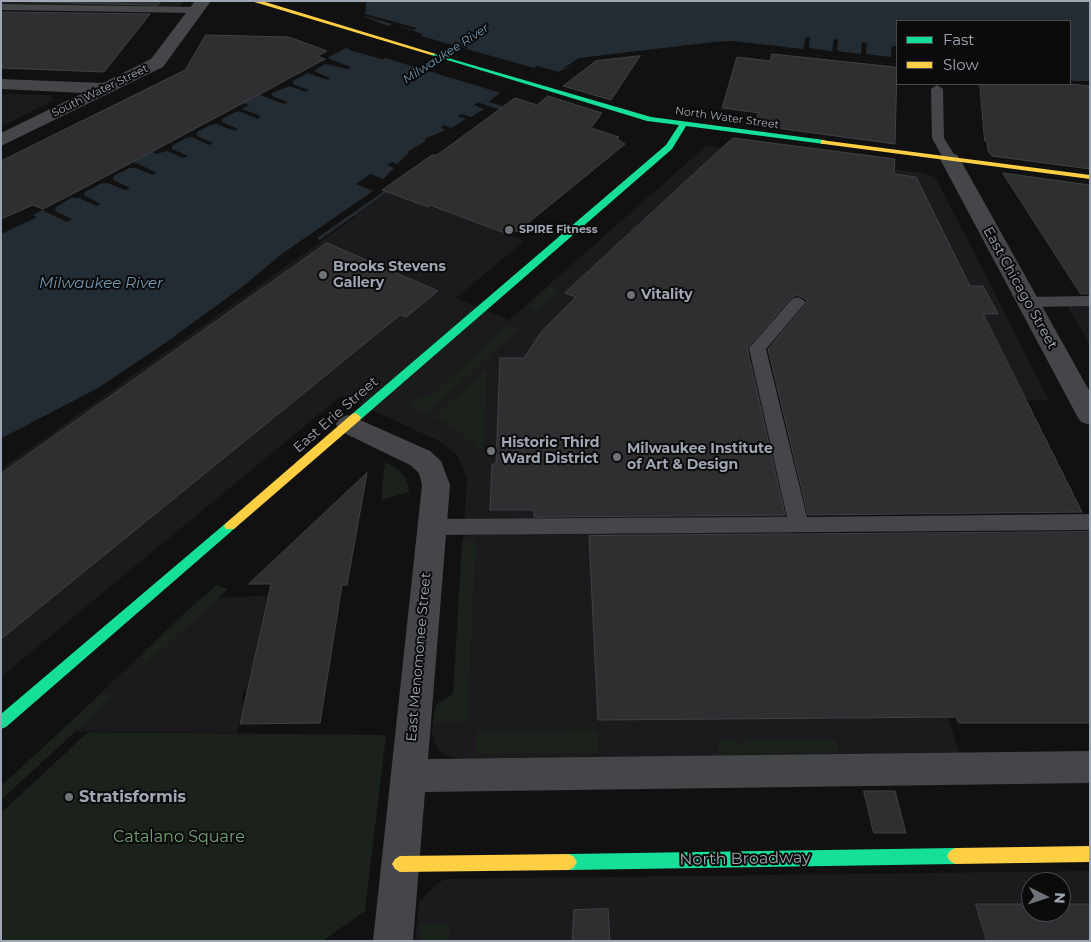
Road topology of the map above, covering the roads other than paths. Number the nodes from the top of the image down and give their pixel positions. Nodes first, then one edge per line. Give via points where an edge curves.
1 (254, 1) edge
2 (199, 6) edge
3 (1, 7) edge
4 (1, 84) edge
5 (107, 88) junction
6 (936, 90) dead end
7 (683, 125) junction
8 (1, 140) edge
9 (950, 159) junction
10 (1090, 177) edge
11 (1090, 301) edge
12 (798, 302) dead end
13 (1028, 302) junction
14 (1090, 416) edge
15 (349, 424) junction
16 (1090, 522) edge
17 (799, 524) junction
18 (431, 527) junction
19 (1, 723) edge
20 (1090, 767) edge
21 (408, 776) junction
22 (1090, 854) edge
23 (400, 864) junction
24 (392, 941) edge

1 - 7 street, North Water Street via 650,120
2 - 3 lane
2 - 5 street, South Water Street via 157,63
4 - 5 street
5 - 8 street, South Water Street
6 - 9 lane via 938,138
7 - 9 street, North Water Street
7 - 15 street, East Erie Street via 669,147
9 - 10 street, North Water Street
9 - 13 street, East Chicago Street
11 - 13 lane
12 - 17 lane via 757,348
13 - 14 street, East Chicago Street
15 - 18 street, East Menomonee Street via 420,458 431,468 436,485
15 - 19 street, East Erie Street
16 - 17 lane
17 - 18 lane
18 - 21 street, East Menomonee Street
20 - 21 street
21 - 23 street, East Menomonee Street
22 - 23 street, North Broadway
23 - 24 street, East Menomonee Street

